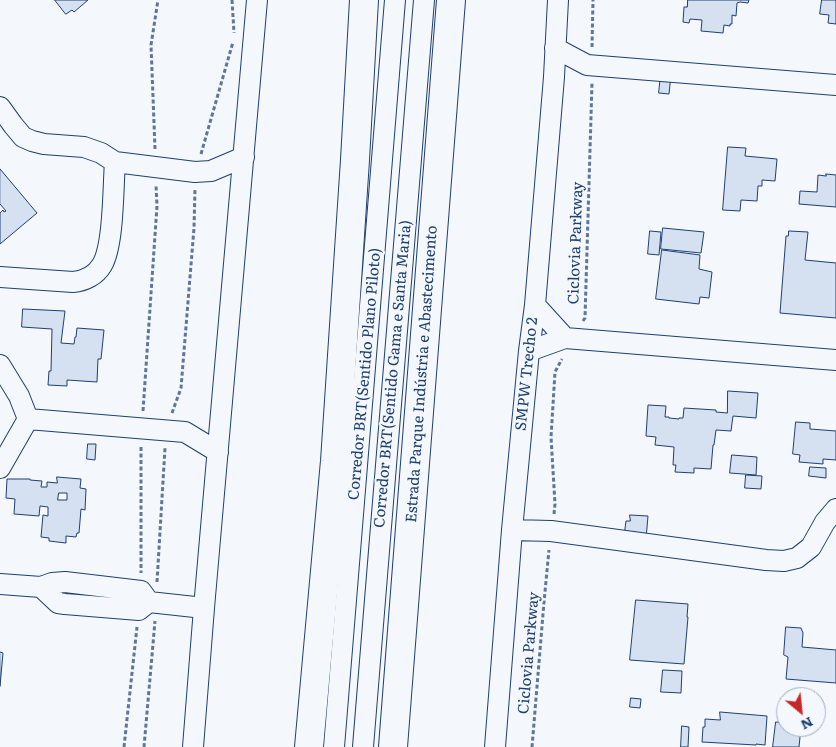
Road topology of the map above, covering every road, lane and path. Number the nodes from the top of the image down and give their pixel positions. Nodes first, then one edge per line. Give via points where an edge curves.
1 (158, 0) edge
2 (232, 0) edge
3 (257, 0) edge
4 (364, 0) edge
5 (395, 0) edge
6 (424, 0) edge
7 (451, 0) edge
8 (558, 0) edge
9 (593, 0) edge
10 (555, 48) junction
11 (590, 65) junction
12 (554, 77) junction
13 (836, 85) edge
14 (0, 107) edge
15 (244, 157) junction
16 (115, 162) junction
17 (155, 168) junction
18 (203, 171) junction
19 (240, 195) junction
20 (0, 276) edge
21 (535, 305) junction
22 (568, 338) junction
23 (528, 351) junction
24 (836, 360) edge
25 (0, 364) edge
26 (28, 419) junction
27 (220, 421) junction
28 (141, 429) junction
29 (176, 431) junction
30 (218, 452) junction
31 (0, 468) edge
32 (836, 509) edge
33 (512, 530) junction
34 (552, 531) junction
35 (0, 584) edge
36 (146, 601) junction
37 (204, 608) junction
38 (124, 747) edge
39 (144, 747) edge
40 (193, 747) edge
41 (309, 747) edge
42 (334, 747) edge
43 (363, 747) edge
44 (393, 747) edge
45 (495, 747) edge
46 (532, 747) edge

1 - 17 path via 150,46
2 - 18 path via 234,40
3 - 15 street
4 - 41 highway via 335,461
5 - 42 street, Corredor BRT(Sentido Plano Piloto)
6 - 43 street, Corredor BRT(Sentido Gama e Santa Maria)
7 - 44 highway, Estrada Parque Indústria e Abastecimento
8 - 10 street, SMPW Trecho 2
9 - 11 path, Ciclovia Parkway
10 - 11 street
10 - 12 street, SMPW Trecho 2
11 - 12 street
11 - 13 street
11 - 22 path, Ciclovia Parkway via 585,318
12 - 21 street, SMPW Trecho 2
14 - 16 street via 23,136 32,141 84,147
15 - 18 street
15 - 19 street
16 - 17 street
16 - 20 street via 111,229 107,254 98,271 73,282
17 - 18 street
17 - 28 path via 157,206
18 - 19 street
18 - 29 path via 194,228
19 - 27 street
21 - 22 street
21 - 23 street, SMPW Trecho 2
22 - 23 street
22 - 24 street
22 - 34 path, Ciclovia Parkway via 555,372 551,437 555,504
23 - 33 street, SMPW Trecho 2
25 - 26 street
26 - 28 street
26 - 31 street
27 - 29 street
27 - 30 street
28 - 29 street
28 - 36 path
29 - 30 street
29 - 36 path
30 - 37 street
32 - 34 street via 811,547 797,558 784,561
33 - 34 street
33 - 45 street, SMPW Trecho 2
34 - 46 path, Ciclovia Parkway
35 - 36 street via 41,587 65,582
36 - 37 street
36 - 38 path
36 - 39 path
37 - 40 street

